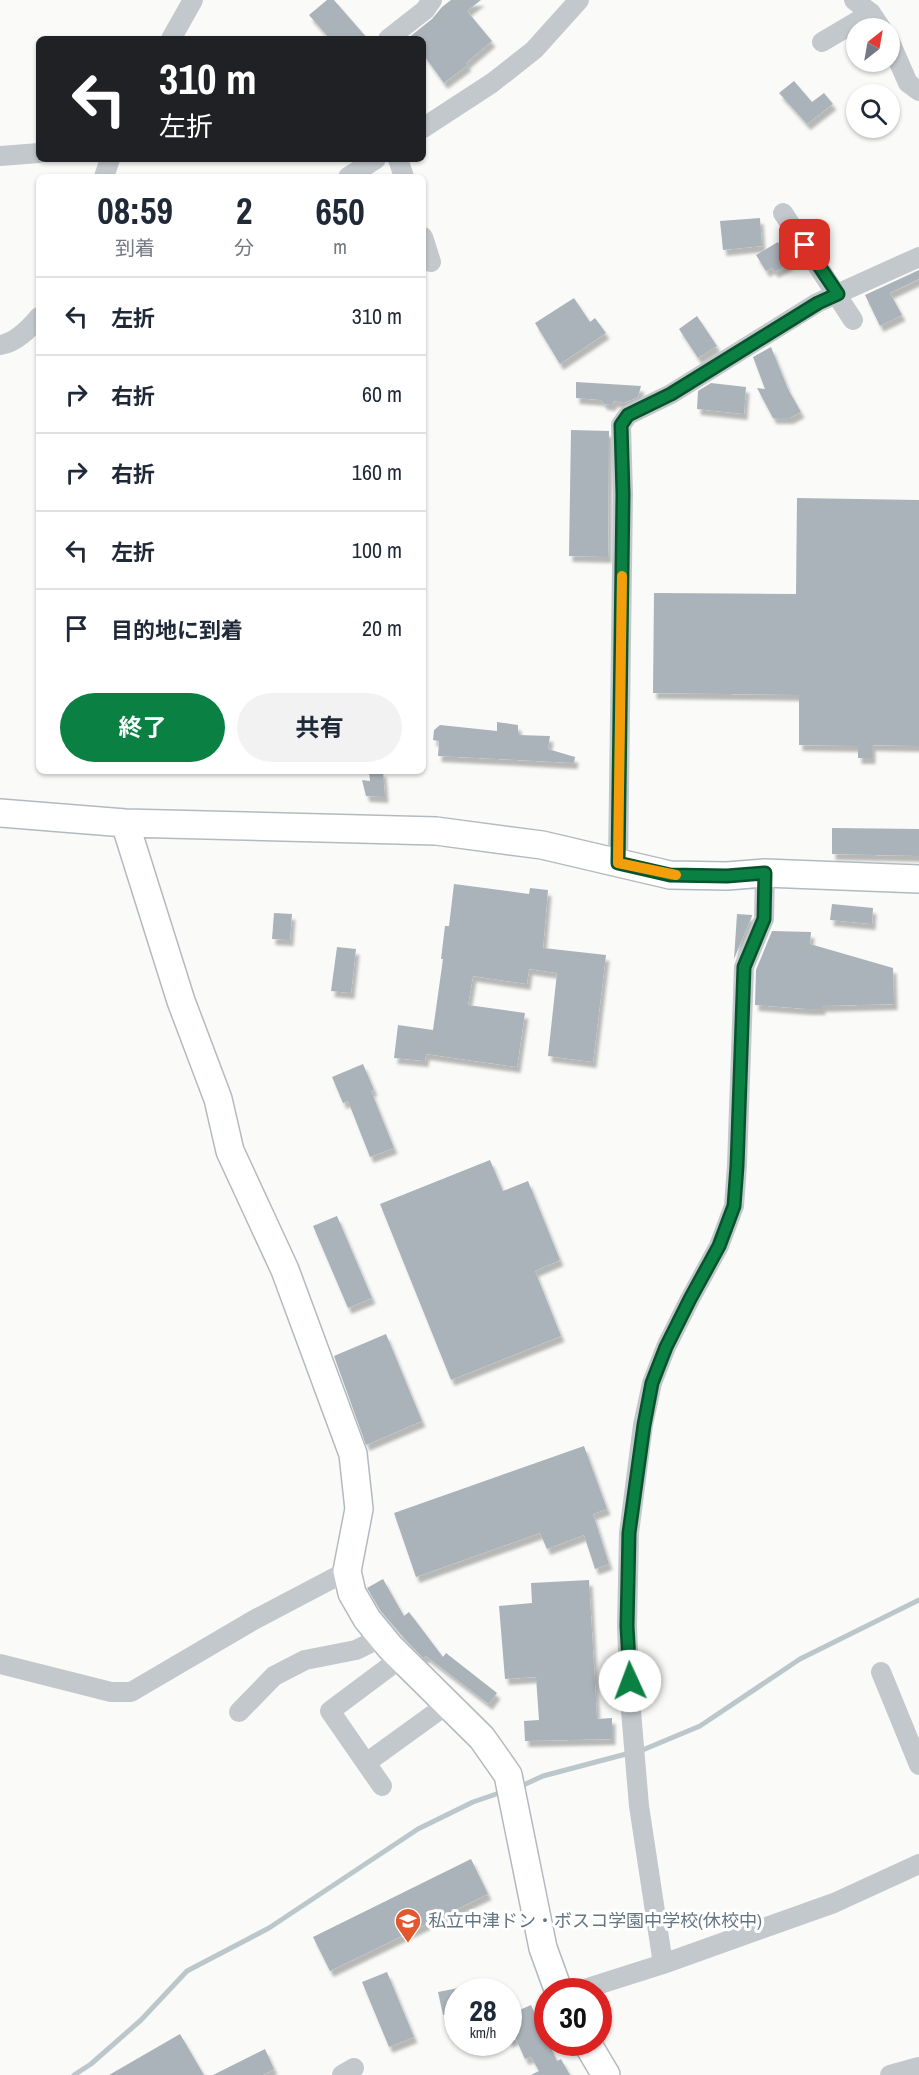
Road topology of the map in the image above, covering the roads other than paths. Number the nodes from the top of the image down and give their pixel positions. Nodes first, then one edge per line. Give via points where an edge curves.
1 (194, 0) edge
2 (432, 0) edge
3 (579, 0) edge
4 (854, 0) edge
5 (873, 18) edge
6 (846, 33) edge
7 (173, 36) edge
8 (392, 36) edge
9 (822, 42) dead end
10 (900, 65) edge
11 (919, 91) edge
12 (426, 126) edge
13 (36, 153) edge
14 (0, 156) edge
15 (371, 162) edge
16 (353, 174) edge
17 (783, 213) dead end
18 (426, 246) edge
19 (919, 257) edge
20 (431, 262) dead end
21 (838, 294) junction
22 (36, 320) edge
23 (853, 320) dead end
24 (36, 338) edge
25 (7, 342) edge
26 (0, 813) edge
27 (125, 823) junction
28 (618, 863) junction
29 (765, 873) junction
30 (919, 879) edge
31 (347, 1570) junction
32 (381, 1636) junction
33 (401, 1658) junction
34 (0, 1664) edge
35 (881, 1672) dead end
36 (449, 1703) junction
37 (239, 1712) dead end
38 (366, 1763) junction
39 (919, 1765) edge
40 (382, 1786) dead end
41 (919, 1864) edge
42 (663, 1964) junction
43 (554, 1978) edge
44 (612, 1980) edge
45 (595, 2056) edge
46 (919, 2067) edge
47 (606, 2075) edge
48 (890, 2075) edge

1 - 7 street
2 - 8 street
3 - 12 street via 534,50
4 - 5 street
6 - 9 street
10 - 11 street via 908,83
13 - 14 street
15 - 16 street
17 - 21 street
18 - 20 street
19 - 21 street
21 - 23 street
21 - 28 street via 671,394 628,415 621,425
22 - 25 street via 27,331
24 - 25 street
26 - 27 street
27 - 28 street via 436,831 542,845
27 - 31 street via 181,1001 218,1099 230,1151 285,1270 353,1454 359,1509
28 - 29 street via 670,875
29 - 30 street
29 - 42 street via 764,919 744,967 734,1206 719,1246 666,1347 652,1383 629,1533 627,1626 631,1711 639,1806
31 - 32 street via 352,1593
31 - 34 street via 131,1692 111,1692
32 - 33 street
32 - 37 street via 356,1650 305,1660 274,1676
33 - 36 street
33 - 38 street via 330,1711
35 - 39 street
36 - 38 street
36 - 43 street via 482,1738 508,1775 543,1948
38 - 40 street
41 - 42 street via 834,1903
42 - 44 street
45 - 47 street
46 - 48 street

